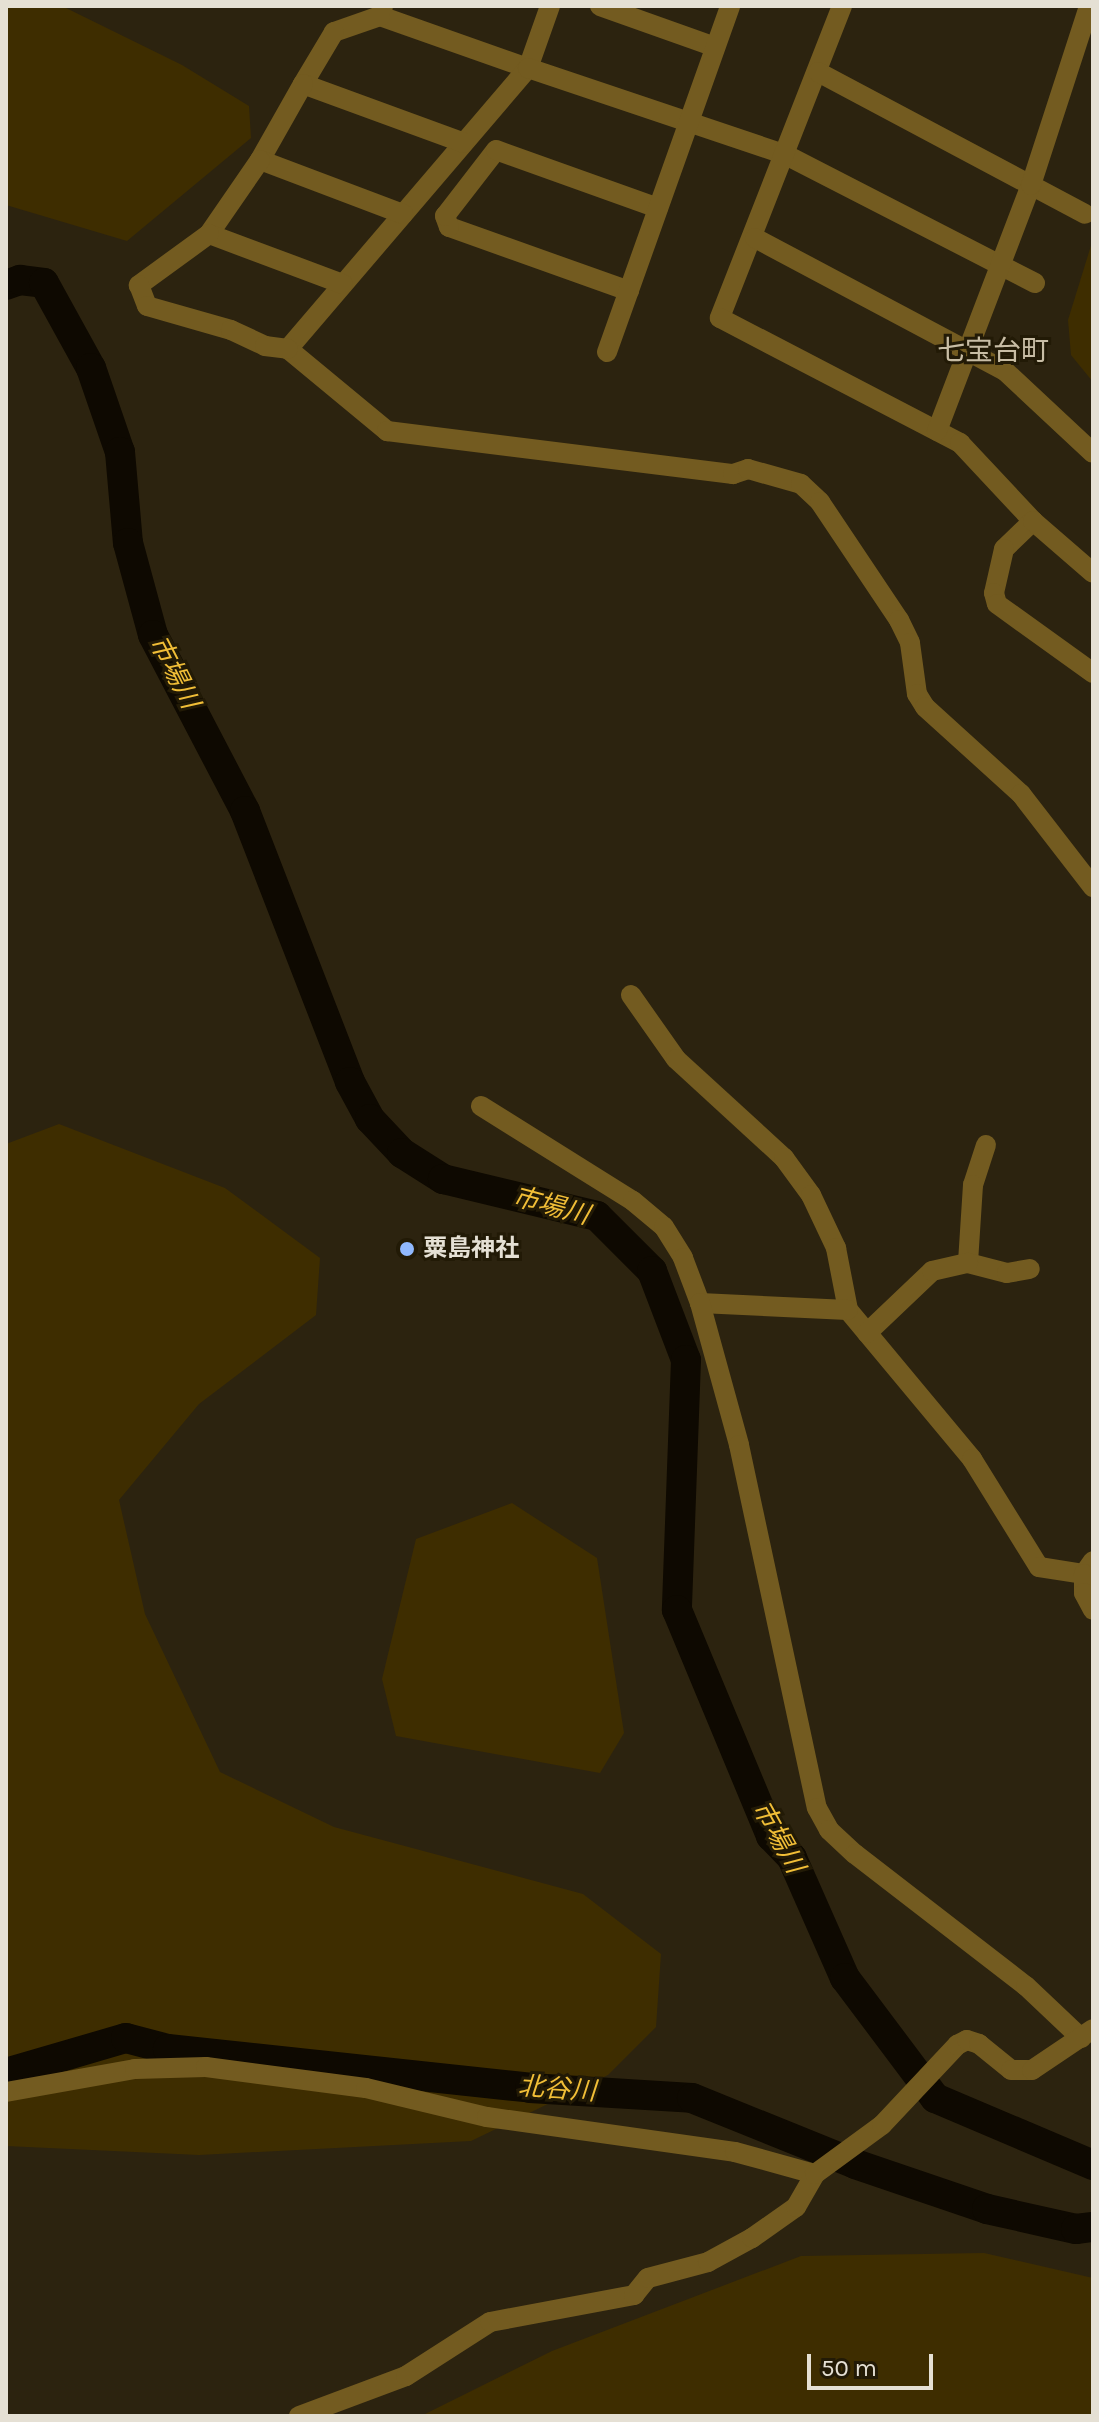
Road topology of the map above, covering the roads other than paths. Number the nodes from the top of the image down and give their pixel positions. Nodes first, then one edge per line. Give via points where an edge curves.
1 (550, 6) edge
2 (600, 6) edge
3 (730, 6) edge
4 (842, 6) edge
5 (1089, 6) edge
6 (381, 11) edge
7 (715, 47) junction
8 (528, 68) junction
9 (818, 72) junction
10 (303, 84) junction
11 (689, 122) junction
12 (464, 143) junction
13 (786, 155) junction
14 (260, 160) junction
15 (1031, 185) junction
16 (658, 208) junction
17 (403, 214) junction
18 (1085, 214) dead end
19 (209, 234) junction
20 (755, 238) junction
21 (999, 265) junction
22 (1035, 283) dead end
23 (343, 284) junction
24 (629, 291) junction
25 (288, 349) junction
26 (969, 351) junction
27 (607, 352) dead end
28 (937, 431) junction
29 (1093, 453) edge
30 (1033, 521) junction
31 (1093, 573) edge
32 (1093, 673) edge
33 (1093, 887) edge
34 (631, 995) dead end
35 (481, 1106) dead end
36 (986, 1145) dead end
37 (968, 1263) junction
38 (1030, 1269) dead end
39 (700, 1303) junction
40 (848, 1310) junction
41 (867, 1333) junction
42 (1089, 1568) edge
43 (1093, 1610) edge
44 (1087, 2033) edge
45 (6, 2092) edge
46 (818, 2172) junction
47 (299, 2416) edge

1 - 8 street
2 - 7 street
3 - 7 street
4 - 9 street
5 - 15 street
6 - 8 street
6 - 10 street via 334,32
7 - 11 street
8 - 11 street
8 - 12 street
9 - 13 street
9 - 15 street
10 - 12 street
10 - 14 street
11 - 13 street
11 - 16 street
12 - 17 street
13 - 20 street
13 - 21 street
14 - 17 street
14 - 19 street
15 - 18 street
15 - 21 street
16 - 24 street
16 - 24 street via 496,150 445,216 449,227
17 - 23 street
19 - 23 street
19 - 25 street via 139,285 147,306
20 - 26 street
20 - 28 street via 720,318
21 - 22 street
21 - 26 street
23 - 25 street
24 - 27 street
25 - 33 street via 387,431 733,474 748,469 801,484 820,502 899,620 925,707 1021,794
26 - 28 street
26 - 29 street via 1005,371
28 - 30 street via 960,443
30 - 31 street
30 - 32 street via 1004,549 994,593 997,604
34 - 40 street via 676,1059 784,1158 811,1195 836,1248
35 - 39 street via 633,1201 664,1227
36 - 37 street via 973,1185
37 - 38 street via 1007,1273
37 - 41 street via 932,1271
39 - 40 street
39 - 44 street via 739,1445 817,1808 829,1830 855,1854
40 - 41 street
41 - 42 street via 972,1459 1039,1567
42 - 43 street via 1084,1593
44 - 46 street via 1032,2070 1011,2070 979,2044 967,2040 957,2045 912,2094
45 - 46 street via 135,2069 206,2067 366,2088 487,2117 735,2152
46 - 47 street via 796,2207 708,2262 648,2278 634,2295 600,2305 545,2308 490,2322 406,2376

